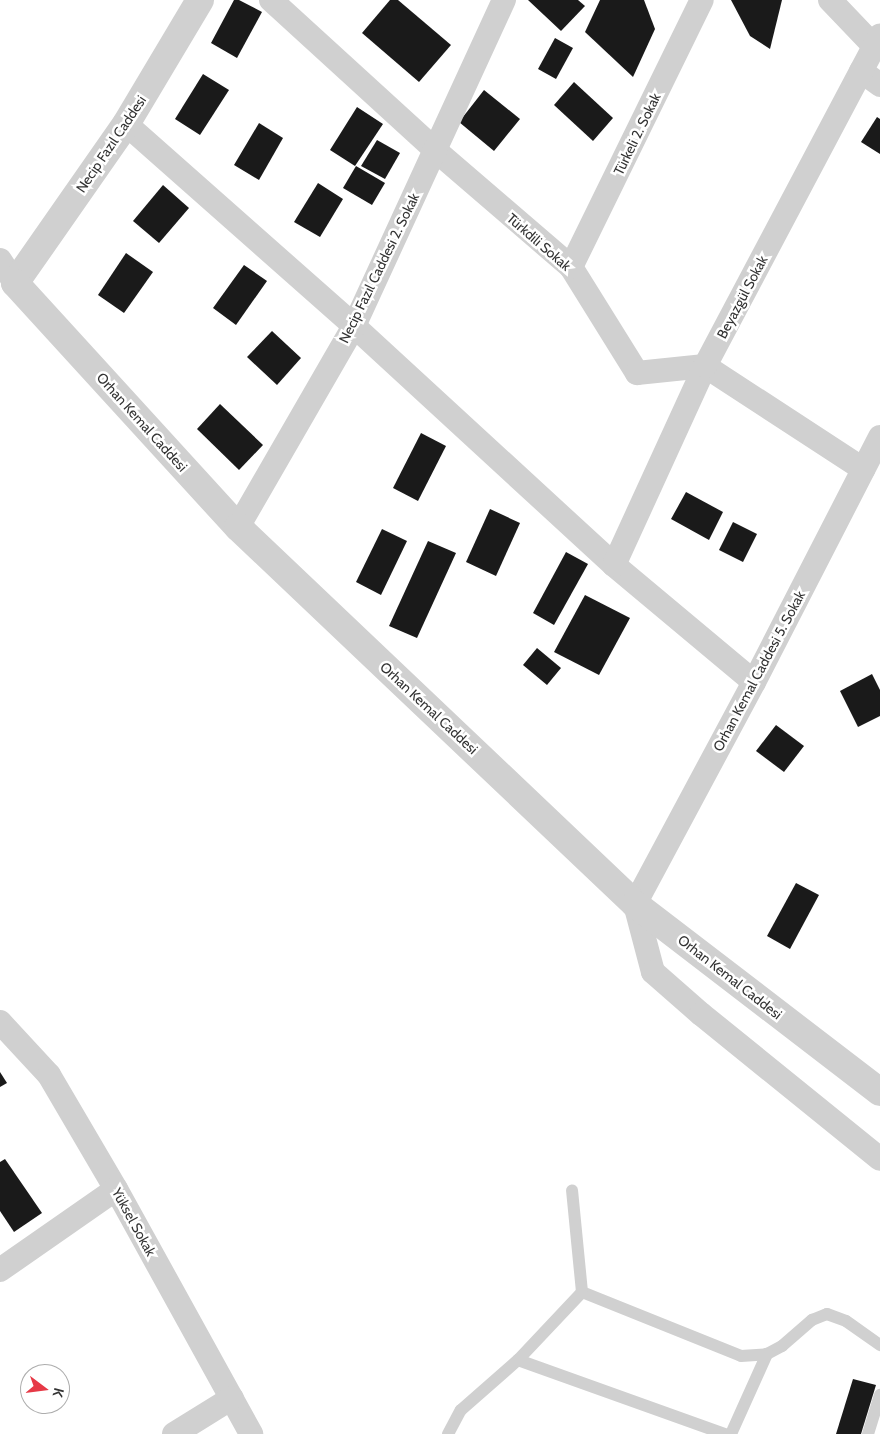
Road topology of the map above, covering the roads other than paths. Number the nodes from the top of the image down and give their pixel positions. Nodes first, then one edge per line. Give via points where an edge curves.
1 (200, 0) edge
2 (271, 0) edge
3 (504, 0) edge
4 (702, 0) edge
5 (830, 0) edge
6 (877, 41) edge
7 (861, 71) junction
8 (880, 85) edge
9 (126, 124) junction
10 (435, 150) junction
11 (0, 260) edge
12 (571, 267) junction
13 (15, 283) junction
14 (354, 326) junction
15 (705, 366) junction
16 (874, 457) edge
17 (238, 527) junction
18 (614, 565) junction
19 (754, 682) junction
20 (635, 904) junction
21 (0, 1022) edge
22 (880, 1092) edge
23 (880, 1159) edge
24 (116, 1189) junction
25 (572, 1190) dead end
26 (0, 1270) edge
27 (582, 1292) junction
28 (880, 1346) edge
29 (767, 1354) junction
30 (518, 1360) junction
31 (880, 1395) edge
32 (232, 1398) junction
33 (174, 1434) edge
34 (251, 1434) edge
35 (448, 1434) edge
36 (725, 1434) edge
37 (731, 1434) edge
38 (868, 1434) edge

1 - 9 street, Necip Fazıl Caddesi
2 - 10 street, Türkdili Sokak
3 - 10 street, Necip Fazıl Caddesi 2. Sokak
4 - 12 street, Türkeli 2. Sokak
5 - 6 street
6 - 7 street, Beyazgül Sokak
7 - 8 street
7 - 15 street, Beyazgül Sokak
9 - 13 street, Necip Fazıl Caddesi
9 - 14 street
10 - 12 street, Türkdili Sokak
10 - 14 street, Necip Fazıl Caddesi 2. Sokak
11 - 13 street
12 - 15 street, Türkdili Sokak via 637,373
13 - 17 street, Orhan Kemal Caddesi
14 - 17 street, Necip Fazıl Caddesi 2. Sokak
14 - 18 street
15 - 16 street
15 - 18 street, Beyazgül Sokak
16 - 19 street, Orhan Kemal Caddesi 5. Sokak
17 - 20 street, Orhan Kemal Caddesi
18 - 19 street
19 - 20 street, Orhan Kemal Caddesi 5. Sokak
20 - 22 street, Orhan Kemal Caddesi
20 - 23 street via 653,972
21 - 24 street, Yüksel Sokak via 49,1074
24 - 26 street
24 - 32 street, Yüksel Sokak
25 - 27 lane
27 - 29 lane via 741,1356
27 - 30 lane
28 - 29 lane via 846,1320 827,1314 812,1320 782,1346
29 - 37 lane
30 - 35 lane via 461,1410
30 - 36 lane
31 - 38 lane
32 - 33 street
32 - 34 street, Yüksel Sokak

